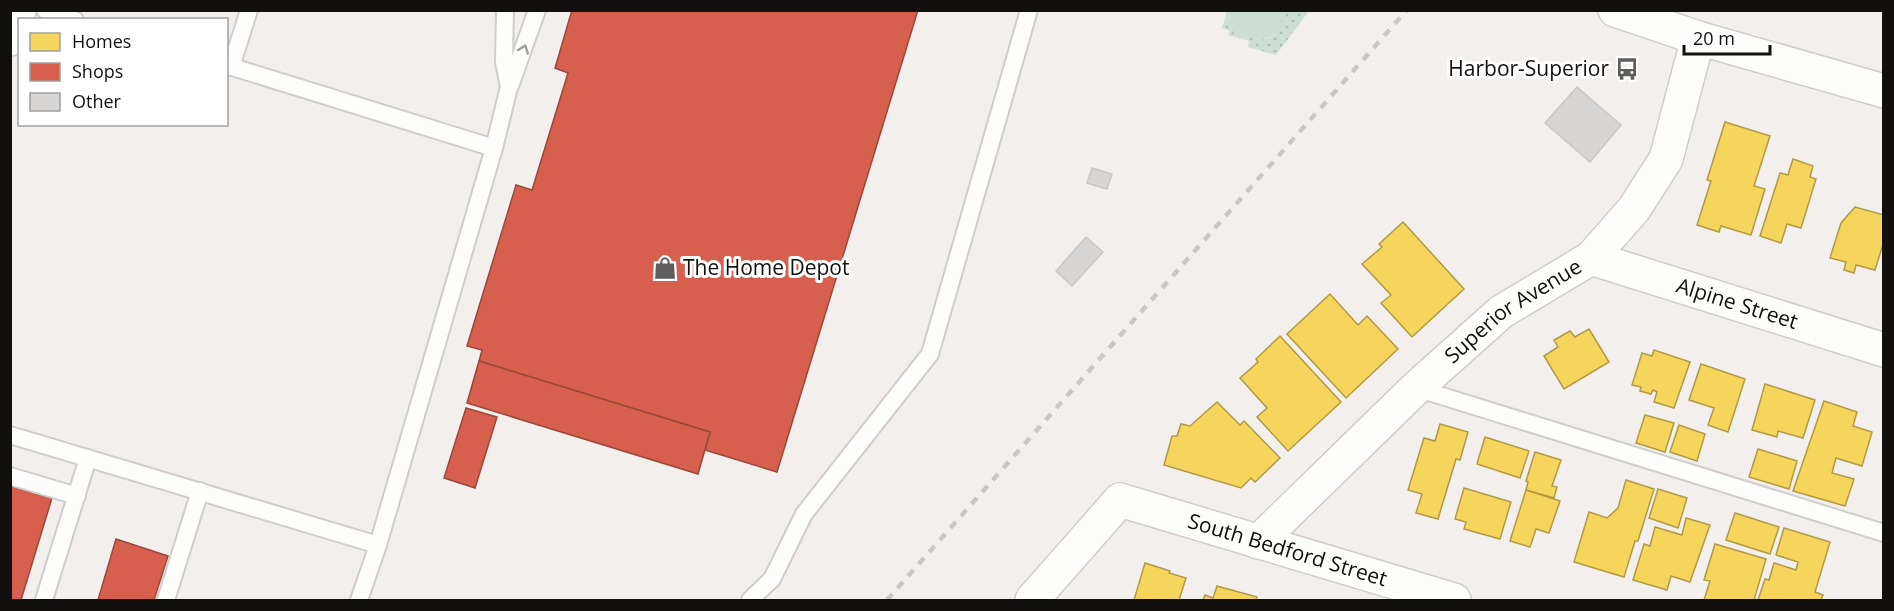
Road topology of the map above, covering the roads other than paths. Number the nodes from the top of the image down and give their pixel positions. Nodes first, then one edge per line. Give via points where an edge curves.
1 (19, 10) edge
2 (45, 10) edge
3 (249, 10) edge
4 (505, 10) edge
5 (537, 10) edge
6 (1029, 10) edge
7 (1615, 10) edge
8 (69, 18) edge
9 (1698, 38) junction
10 (10, 39) edge
11 (229, 66) edge
12 (509, 87) junction
13 (1884, 91) edge
14 (494, 148) junction
15 (1591, 258) junction
16 (1884, 350) edge
17 (1416, 388) junction
18 (10, 435) edge
19 (88, 458) junction
20 (10, 476) edge
21 (200, 491) junction
22 (76, 496) junction
23 (1884, 533) edge
24 (1258, 542) junction
25 (378, 545) junction
26 (44, 600) edge
27 (166, 600) edge
28 (359, 600) edge
29 (750, 600) edge
30 (1032, 600) edge
31 (1454, 600) edge

1 - 10 street
2 - 8 lane
3 - 11 lane
4 - 12 lane via 504,62
12 -> 5 lane
6 - 29 lane via 930,354 804,514 772,579
7 - 9 street
9 - 13 street
9 - 15 street, Superior Avenue via 1666,159 1634,209
11 - 14 lane
12 - 14 lane
14 - 25 lane
15 - 16 street, Alpine Street
15 - 17 street, Superior Avenue via 1501,312
17 - 23 lane
17 - 24 street, Superior Avenue
18 - 19 lane
19 - 21 lane
19 - 22 lane
20 - 22 lane
21 - 25 lane
21 - 27 lane
22 - 26 lane
24 - 30 street, South Bedford Street via 1119,500
24 - 31 street, South Bedford Street
25 - 28 lane

